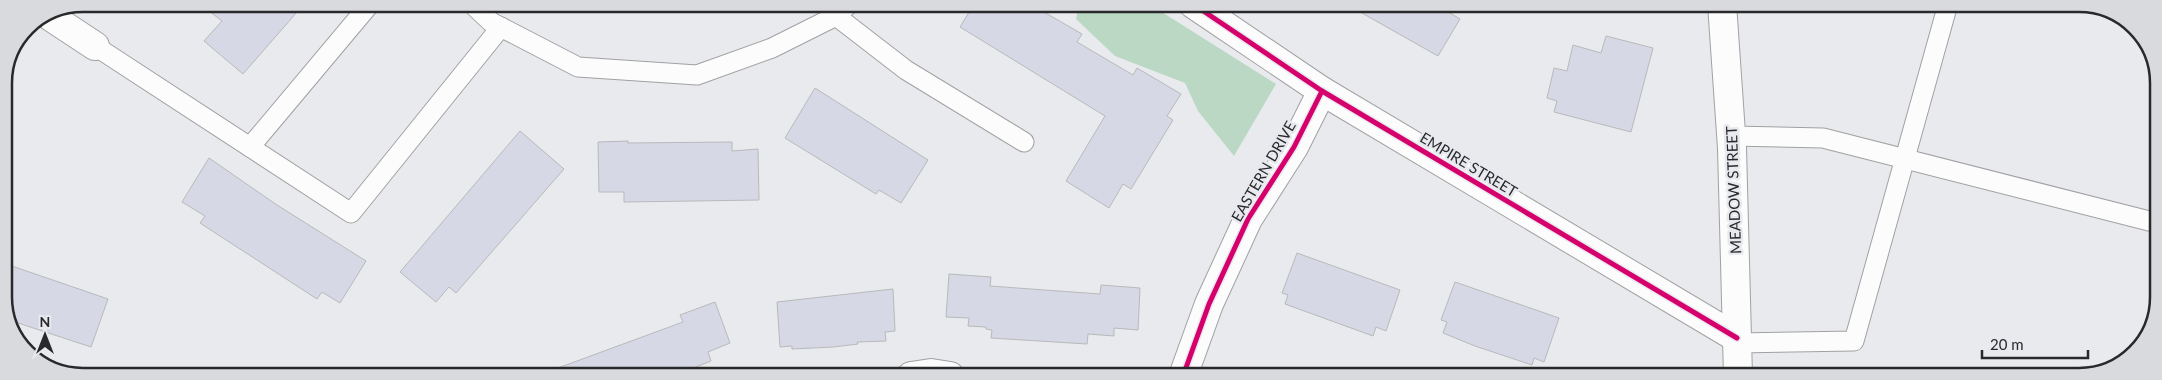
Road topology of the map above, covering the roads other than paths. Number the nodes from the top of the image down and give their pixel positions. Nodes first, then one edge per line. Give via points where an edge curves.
1 (362, 13) edge
2 (482, 13) edge
3 (837, 13) edge
4 (846, 13) edge
5 (1206, 13) edge
6 (1723, 13) edge
7 (1946, 13) edge
8 (54, 19) edge
9 (501, 27) junction
10 (96, 46) joint
11 (1322, 91) junction
12 (1731, 136) junction
13 (1024, 142) dead end
14 (250, 147) junction
15 (1906, 158) junction
16 (2150, 221) edge
17 (1737, 341) junction
18 (1186, 368) edge
19 (1738, 368) edge

1 - 14 lane
2 - 9 lane
3 - 9 lane via 772,48 697,75 578,67
4 - 13 lane via 906,70
5 - 11 street, EMPIRE STREET
6 - 12 street, MEADOW STREET
7 - 15 lane
8 - 10 street
9 - 14 lane via 351,213
10 - 14 lane
11 - 17 street, EMPIRE STREET
11 - 18 street, EASTERN DRIVE via 1294,147 1248,219 1209,304
12 - 15 lane via 1823,138
12 - 17 street, MEADOW STREET
15 - 16 lane
15 - 17 lane via 1854,341
17 - 19 street, MEADOW STREET

